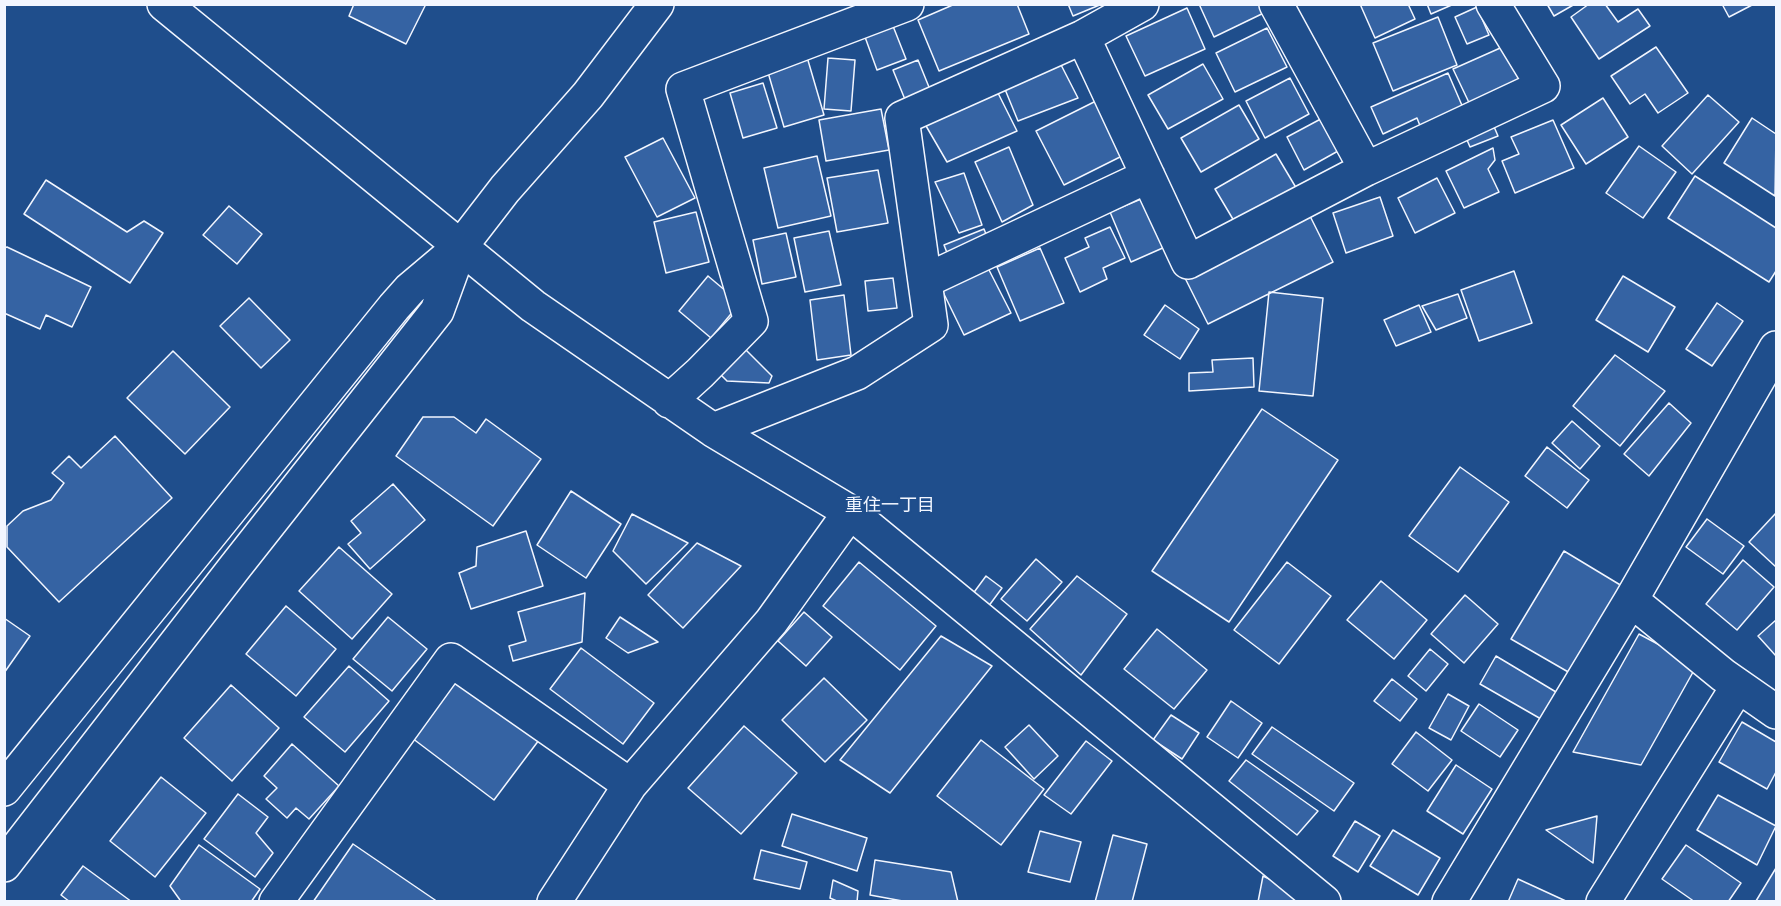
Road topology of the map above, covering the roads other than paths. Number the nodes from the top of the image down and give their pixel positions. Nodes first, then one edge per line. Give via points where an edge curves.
1 (164, 4) edge
2 (657, 4) edge
3 (907, 4) edge
4 (1143, 4) edge
5 (1276, 4) edge
6 (1493, 4) edge
7 (1083, 37) junction
8 (1366, 169) junction
9 (1148, 176) junction
10 (461, 246) junction
11 (925, 281) junction
12 (1776, 348) edge
13 (669, 401) junction
14 (713, 430) junction
15 (850, 512) junction
16 (1631, 600) junction
17 (1738, 686) junction
18 (1776, 712) edge
19 (630, 785) junction
20 (4, 791) edge
21 (40, 819) junction
22 (4, 865) edge
23 (276, 902) edge
24 (554, 902) edge
25 (1324, 902) edge
26 (1449, 902) edge
27 (1603, 902) edge

1 - 10 street
2 - 10 street via 588,95 505,189
3 - 13 street via 683,89 751,321
4 - 7 street
5 - 8 street
6 - 8 street via 1543,86
7 - 9 street
7 - 11 street via 902,118
8 - 9 street via 1188,262
9 - 11 street
10 - 13 street via 533,306
10 - 20 street via 394,307
10 - 21 street via 438,311
11 - 14 street via 931,325 857,373
12 - 16 street
13 - 14 street
14 - 15 street
15 - 19 street via 771,622
15 - 25 street
16 - 17 street
16 - 26 street
17 - 18 street
17 - 27 street
19 - 23 street via 451,660
19 - 24 street
20 - 21 street
21 - 22 street

